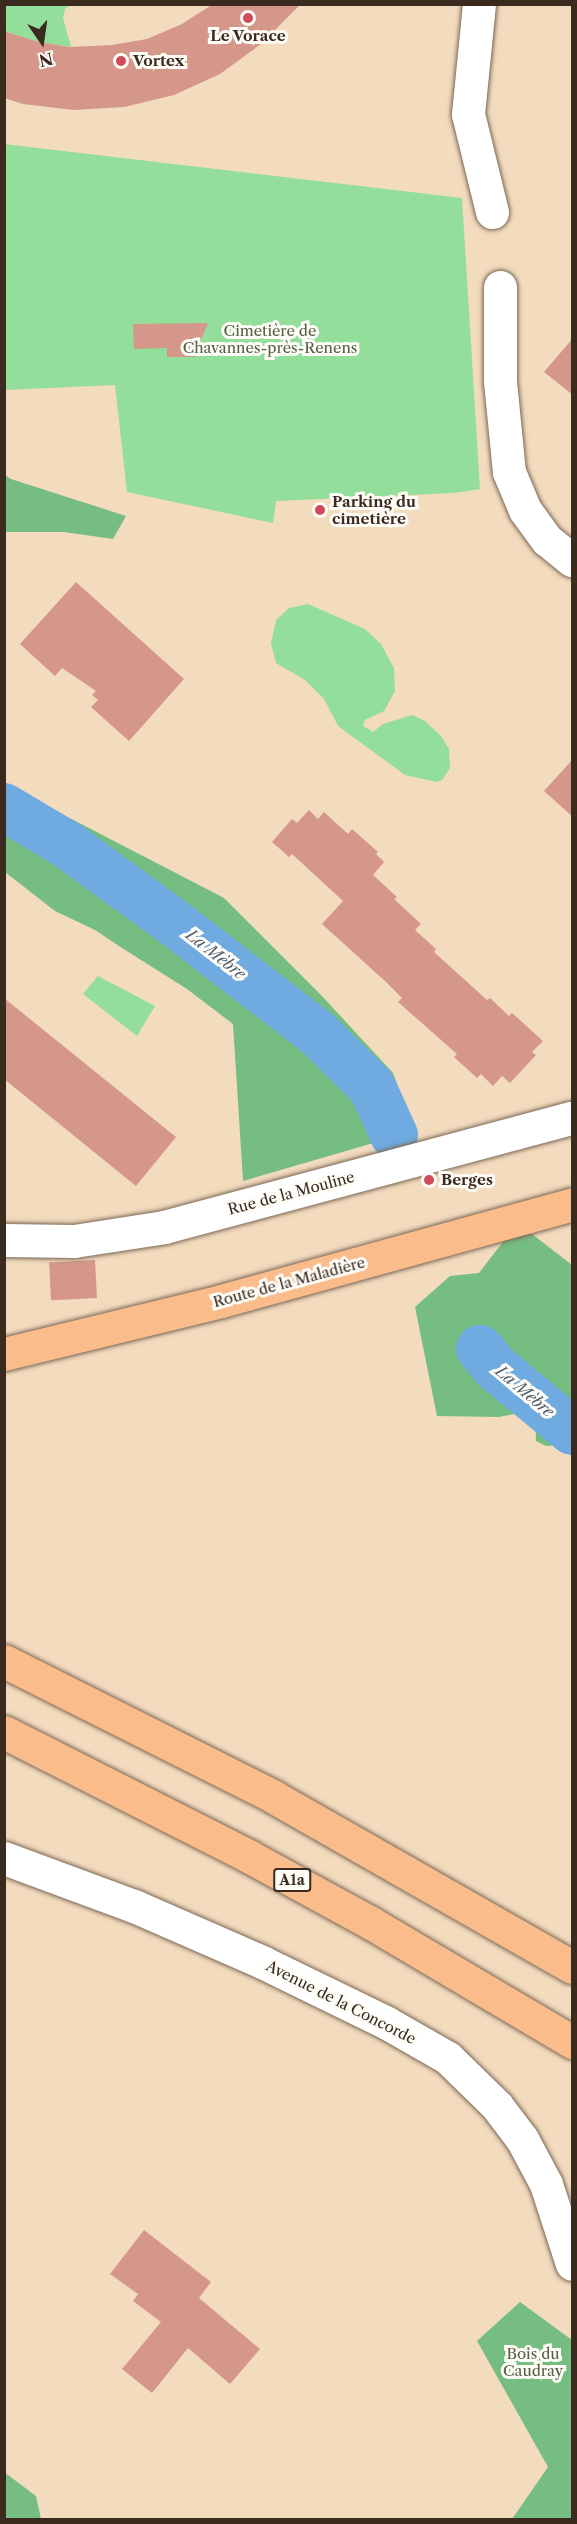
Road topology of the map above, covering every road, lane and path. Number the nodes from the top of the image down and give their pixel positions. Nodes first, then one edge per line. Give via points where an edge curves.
1 (479, 4) edge
2 (492, 212) dead end
3 (500, 287) dead end
4 (573, 561) edge
5 (573, 1118) edge
6 (573, 1204) edge
7 (4, 1239) edge
8 (4, 1354) edge
9 (4, 1661) edge
10 (4, 1732) edge
11 (4, 1858) edge
12 (573, 1966) edge
13 (573, 2042) edge
14 (573, 2264) edge

1 - 2 street via 468,114
3 - 4 street via 501,400 509,472 525,510 547,540
5 - 7 street, Rue de la Mouline via 164,1227 74,1241
6 - 8 main road, Route de la Maladière via 221,1301
9 - 12 main road via 274,1797
10 - 13 main road, A1a via 371,1923
11 - 14 street, Avenue de la Concorde via 134,1906 262,1962 387,2023 448,2058 497,2106 522,2139 546,2184

